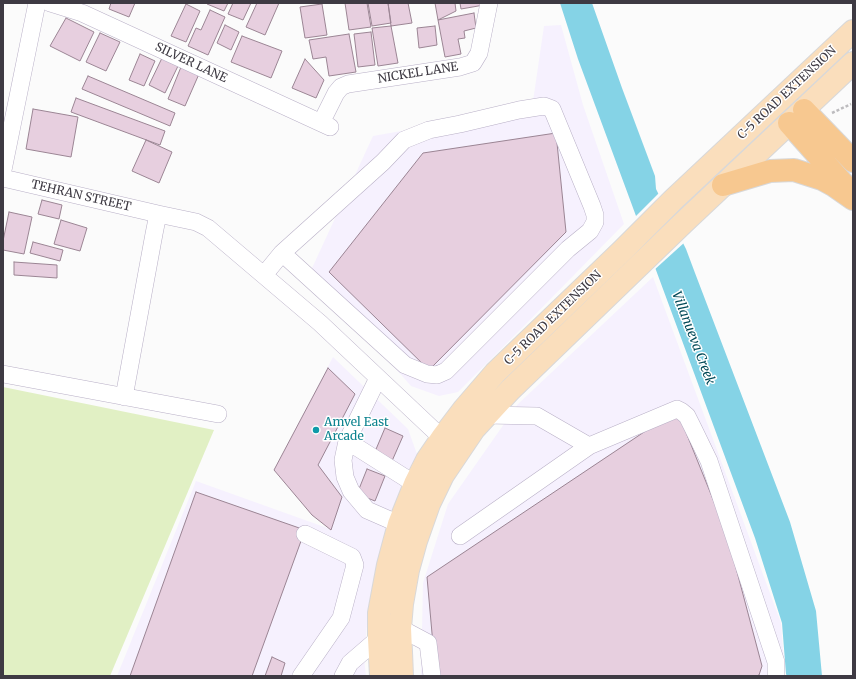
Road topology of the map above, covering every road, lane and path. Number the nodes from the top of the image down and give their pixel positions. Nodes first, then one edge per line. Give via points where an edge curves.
1 (37, 3) edge
2 (50, 3) edge
3 (489, 3) edge
4 (853, 31) edge
5 (853, 63) edge
6 (851, 104) dead end
7 (828, 114) dead end
8 (796, 117) junction
9 (326, 125) joint
10 (853, 161) edge
11 (3, 170) edge
12 (3, 178) edge
13 (723, 185) junction
14 (853, 194) edge
15 (853, 199) edge
16 (158, 214) junction
17 (282, 253) junction
18 (264, 275) junction
19 (3, 374) edge
20 (378, 378) junction
21 (124, 397) junction
22 (218, 414) dead end
23 (486, 415) junction
24 (442, 438) junction
25 (347, 441) junction
26 (589, 446) junction
27 (415, 484) junction
28 (399, 524) junction
29 (305, 534) dead end
30 (460, 536) dead end
31 (400, 628) junction
32 (379, 638) junction
33 (301, 676) edge
34 (343, 676) edge
35 (381, 676) edge
36 (402, 676) edge
37 (432, 676) edge
38 (776, 676) edge

1 - 11 street
2 - 9 street, SILVER LANE via 82,13
3 - 9 street, NICKEL LANE via 479,53 473,63 348,84 336,93
4 - 24 main road, C-5 ROAD EXTENSION via 673,200 495,373
5 - 8 main road, C-5 ROAD EXTENSION
6 - 7 path
8 - 10 highway
8 - 13 main road, C-5 ROAD EXTENSION
8 - 14 highway
12 - 16 street, TEHRAN STREET
13 - 15 highway via 770,171 794,170 833,185
13 - 23 main road, C-5 ROAD EXTENSION
16 - 18 street, TEHRAN STREET via 203,224
16 - 21 street
17 - 17 street via 404,140 429,130 544,106 552,109 595,215 595,222 590,231 568,249 446,371 437,375 427,374 405,365
17 - 18 street
18 - 20 street, TEHRAN STREET
19 - 21 street
20 - 24 street, TEHRAN STREET
20 - 25 street
21 - 22 street
23 - 26 street via 537,416
23 - 31 main road, C-5 ROAD EXTENSION via 442,475 429,504 408,570
24 - 27 main road, C-5 ROAD EXTENSION
25 - 27 street
25 - 28 street via 343,460 345,477 351,491 368,510
26 - 30 street
26 - 38 street via 677,409 686,416 709,461 776,662
27 - 28 main road, C-5 ROAD EXTENSION
28 - 32 main road, C-5 ROAD EXTENSION via 382,591
29 - 33 street via 352,557 355,565 341,618
31 - 36 main road, C-5 ROAD EXTENSION
31 - 37 street via 428,643
32 - 34 street via 350,663
32 - 35 main road, C-5 ROAD EXTENSION

